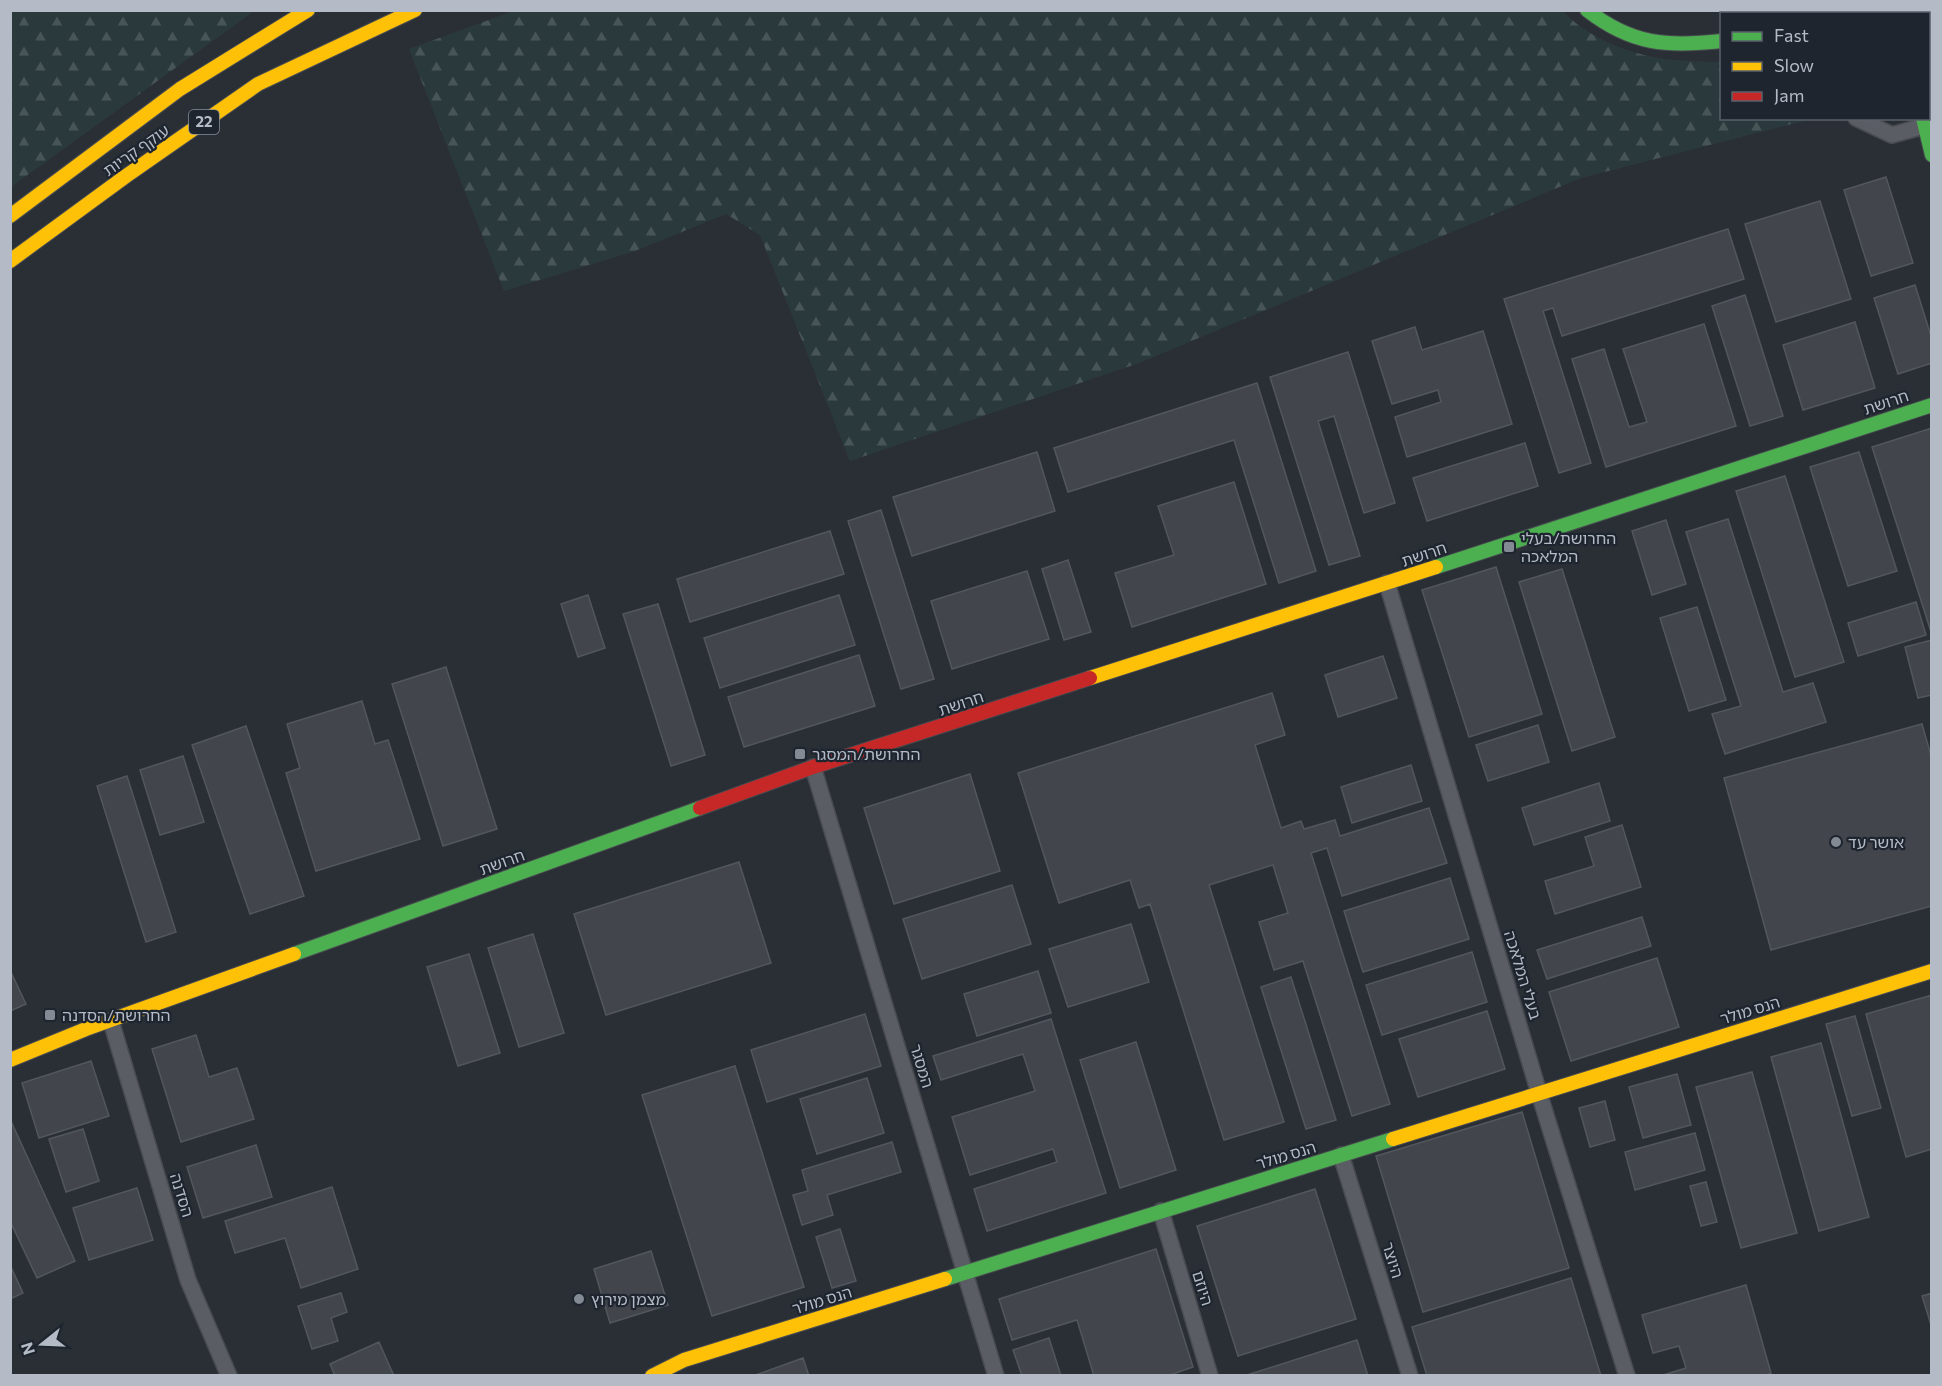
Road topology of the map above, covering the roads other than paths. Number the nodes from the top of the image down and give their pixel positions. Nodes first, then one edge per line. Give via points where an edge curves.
1 (308, 10) edge
2 (415, 10) edge
3 (1587, 10) edge
4 (1720, 41) edge
5 (1860, 120) edge
6 (1923, 122) edge
7 (1932, 155) edge
8 (10, 216) edge
9 (10, 261) edge
10 (1932, 405) edge
11 (1387, 583) junction
12 (813, 768) junction
13 (1932, 971) edge
14 (111, 1021) junction
15 (10, 1060) edge
16 (1539, 1093) junction
17 (1341, 1155) junction
18 (1161, 1211) junction
19 (964, 1272) junction
20 (229, 1376) edge
21 (652, 1376) edge
22 (996, 1376) edge
23 (1210, 1376) edge
24 (1410, 1376) edge
25 (1628, 1376) edge

1 - 8 main road, עוקף קריות / 22 via 180,89
2 - 9 main road, עוקף קריות / 22 via 258,84
3 - 4 main road via 1627,36 1652,42 1683,45
5 - 6 street via 1892,135
6 - 7 main road
10 - 11 main road, חרושת
11 - 12 main road, חרושת
11 - 16 street, בעלי המלאכה
12 - 14 main road, חרושת
12 - 19 street, המסגר
13 - 16 main road, הנס מולר
14 - 15 main road, חרושת
14 - 20 street, הסדנה via 188,1280
16 - 17 main road, הנס מולר
16 - 25 street, בעלי המלאכה
17 - 18 main road, הנס מולר
17 - 24 street, היוצר
18 - 19 main road, הנס מולר
18 - 23 street, היוזם
19 - 21 main road, הנס מולר via 684,1360
19 - 22 street, המסגר

